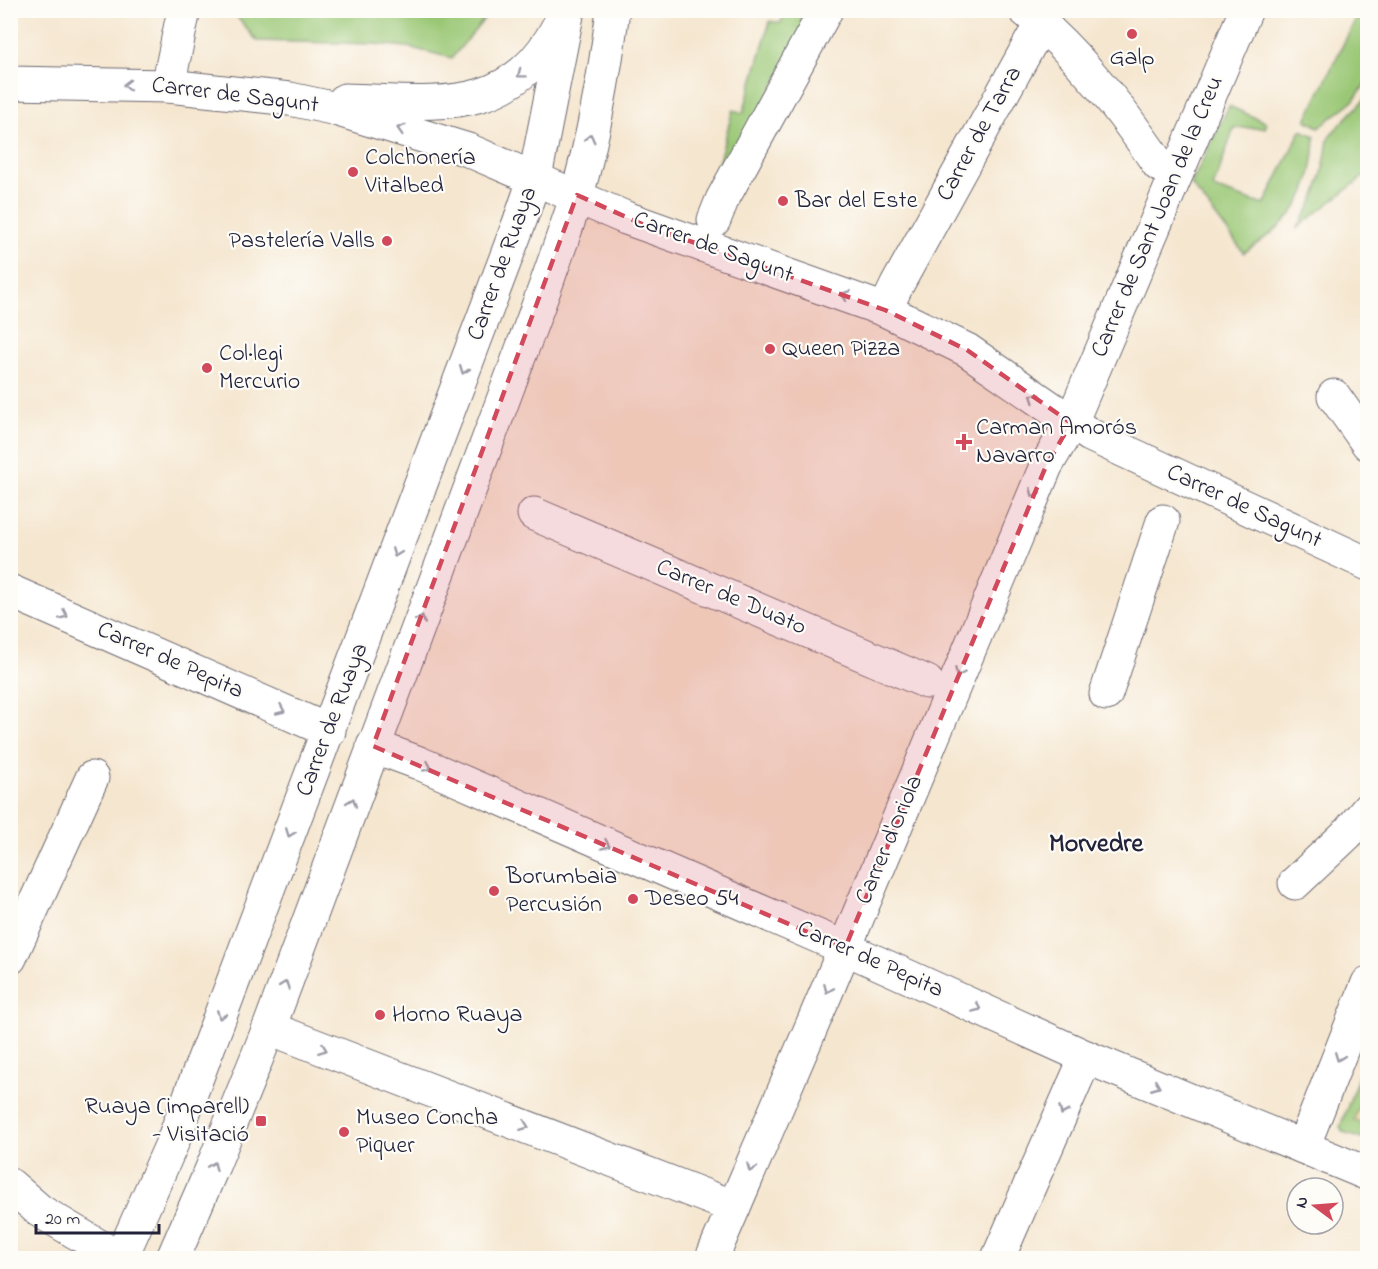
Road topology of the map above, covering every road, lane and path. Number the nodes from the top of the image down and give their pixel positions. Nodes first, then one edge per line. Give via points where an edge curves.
1 (184, 10) edge
2 (567, 10) edge
3 (613, 10) edge
4 (826, 10) edge
5 (1246, 10) edge
6 (1036, 19) edge
7 (10, 83) edge
8 (168, 86) junction
9 (290, 99) junction
10 (1176, 174) junction
11 (535, 177) junction
12 (577, 195) junction
13 (714, 220) dead end
14 (885, 309) junction
15 (1334, 396) dead end
16 (1071, 423) junction
17 (1368, 444) edge
18 (534, 514) dead end
19 (1163, 521) dead end
20 (1368, 564) edge
21 (10, 591) edge
22 (927, 682) dead end
23 (1106, 694) dead end
24 (329, 731) junction
25 (373, 746) junction
26 (92, 778) dead end
27 (1368, 809) edge
28 (1295, 883) dead end
29 (845, 948) junction
30 (10, 958) edge
31 (1368, 983) edge
32 (269, 1028) junction
33 (1086, 1057) junction
34 (1303, 1147) junction
35 (1368, 1174) edge
36 (10, 1185) edge
37 (734, 1208) junction
38 (120, 1258) edge
39 (173, 1258) edge
40 (712, 1258) edge
41 (998, 1258) edge

1 - 8 street
2 -> 9 street via 540,57 522,75 485,96 446,102
2 - 11 street, Carrer de Ruaya
12 -> 3 street, Carrer de Ruaya via 607,58
4 - 13 street
5 - 10 street, Carrer de Sant Joan de la Creu
6 - 10 street via 1084,65 1159,165
6 - 14 street, Carrer de Tarra via 1033,38
8 -> 7 street, Carrer de Sagunt
8 - 9 street, Carrer de Sagunt
11 -> 9 street, Carrer de Sagunt via 468,150
10 - 16 street, Carrer de Sant Joan de la Creu
11 - 12 street, Carrer de Sagunt
11 -> 24 street, Carrer de Ruaya
14 -> 12 street, Carrer de Sagunt via 644,225
25 -> 12 street, Carrer de Ruaya
16 -> 14 street, Carrer de Sagunt via 967,350
15 - 17 street
16 - 20 street, Carrer de Sagunt
16 -> 29 street, Carrer d'Oriola via 1041,477
18 - 22 street, Carrer de Duato
19 - 23 street
21 -> 24 street, Carrer de Pepita
24 -> 38 street, Carrer de Ruaya via 173,1141
25 -> 29 street, Carrer de Pepita
32 -> 25 street, Carrer de Ruaya
26 - 30 street
27 - 28 street
29 -> 33 street, Carrer de Pepita
29 -> 37 street, Carrer d'Oriola
31 -> 34 street
32 -> 37 street
39 -> 32 street, Carrer de Ruaya
33 -> 34 street, Carrer de Pepita
33 -> 41 street
34 - 35 street, Carrer de Pepita
36 - 38 street via 40,1211
37 - 40 street, Carrer d'Oriola

